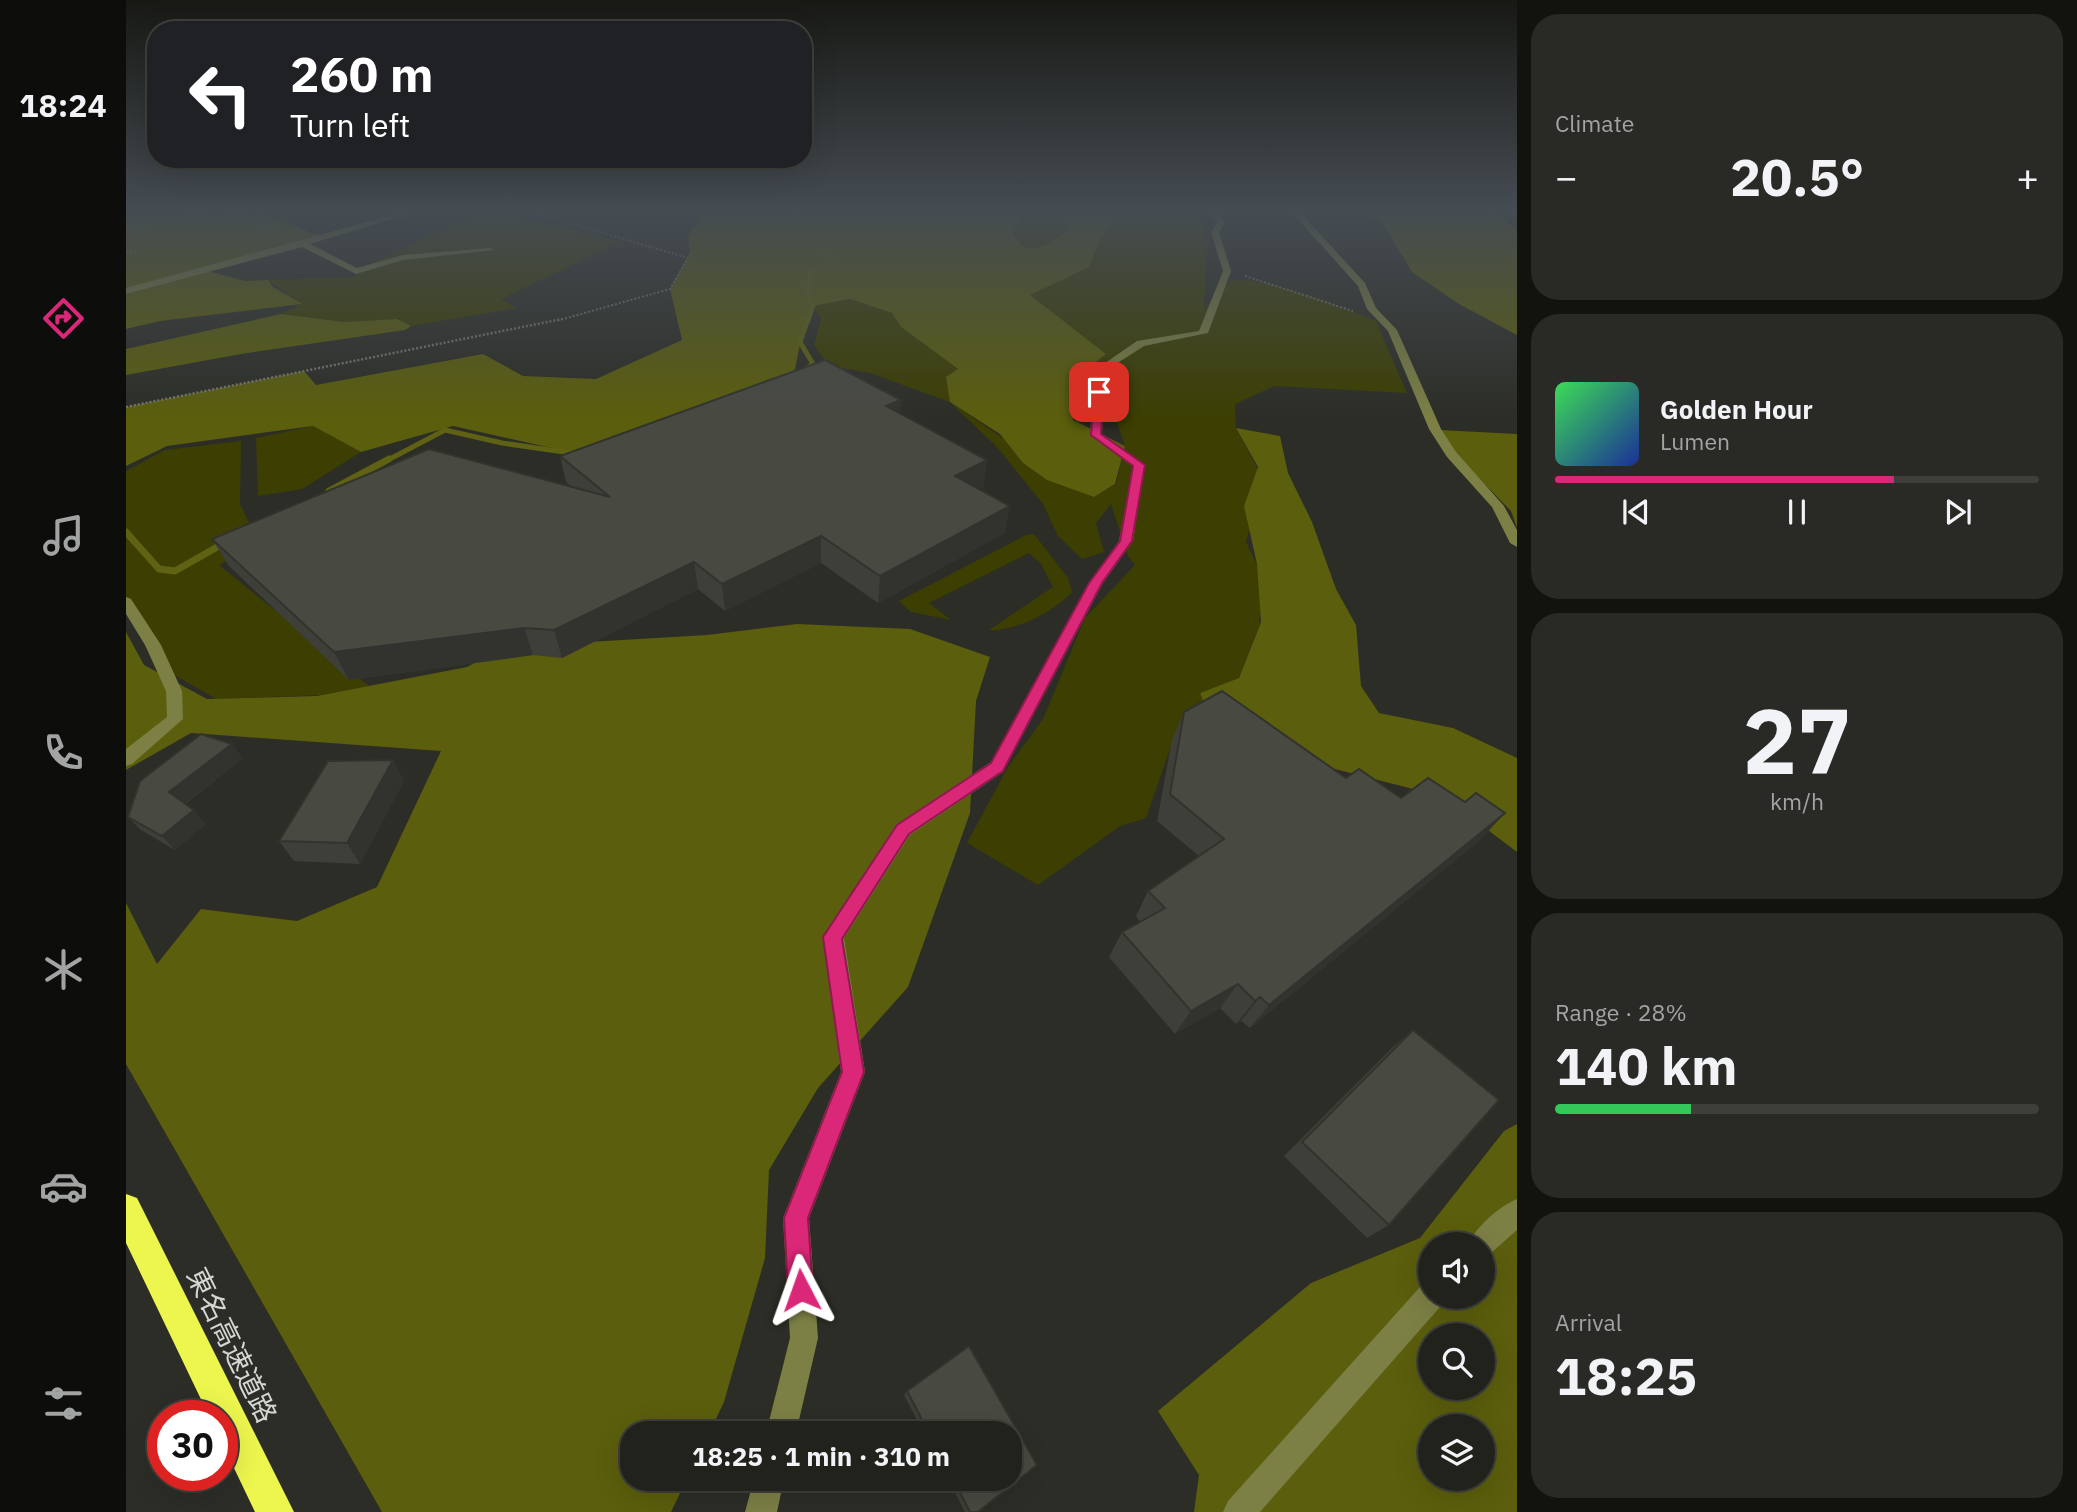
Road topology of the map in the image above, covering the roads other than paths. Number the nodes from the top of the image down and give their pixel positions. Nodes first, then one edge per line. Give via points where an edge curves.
1 (169, 280) edge
2 (1224, 280) edge
3 (1357, 280) edge
4 (126, 291) edge
5 (1517, 543) edge
6 (126, 602) edge
7 (126, 759) edge
8 (126, 1209) edge
9 (1517, 1212) edge
10 (1495, 1232) edge
11 (1419, 1309) edge
12 (783, 1421) edge
13 (766, 1491) edge
14 (275, 1512) edge
15 (761, 1512) edge
16 (1239, 1512) edge

1 - 4 street
2 - 12 street via 1203,333 1141,343 1100,370 1096,435 1139,465 1126,541 1096,583 997,767 903,830 833,937 853,1072 796,1218 804,1338
3 - 5 street via 1373,309 1392,330 1435,429 1451,454 1499,506
6 - 7 street via 174,691 174,719
8 - 14 highway, 東名高速道路
9 - 10 street
11 - 16 street
13 - 15 street

